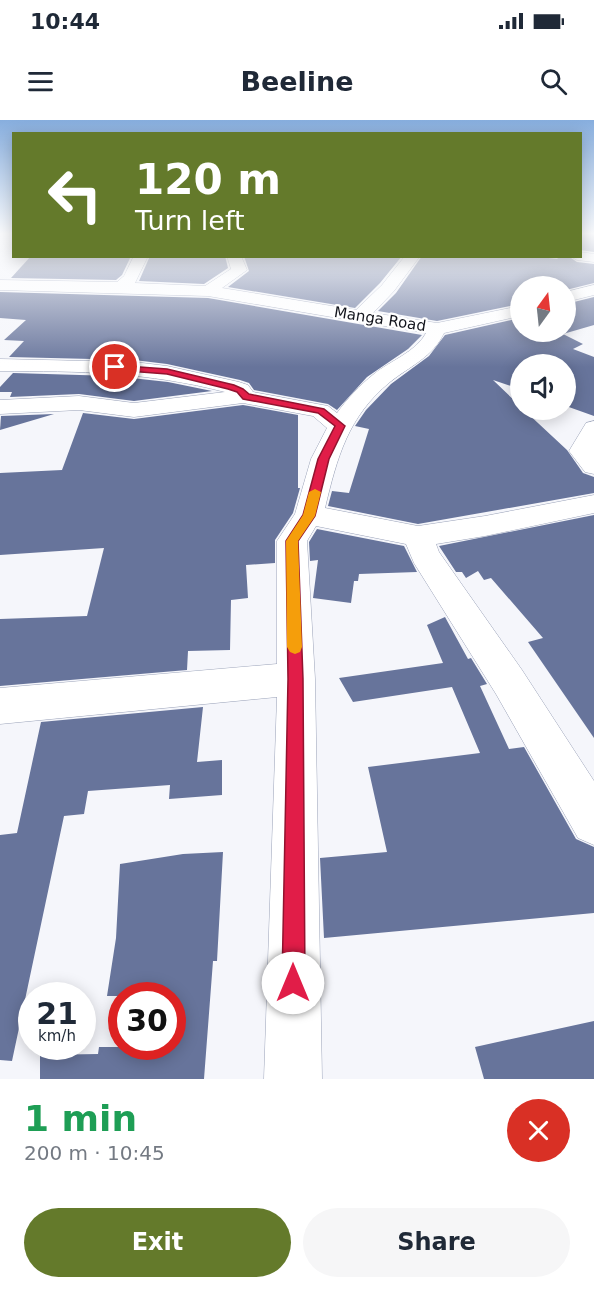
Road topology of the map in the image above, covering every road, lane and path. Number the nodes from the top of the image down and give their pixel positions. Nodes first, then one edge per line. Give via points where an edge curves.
1 (131, 278) edge
2 (223, 278) edge
3 (396, 278) edge
4 (0, 285) edge
5 (121, 287) junction
6 (594, 290) edge
7 (208, 291) junction
8 (576, 294) edge
9 (510, 313) edge
10 (359, 317) junction
11 (437, 329) junction
12 (0, 365) edge
13 (246, 397) junction
14 (0, 407) edge
15 (340, 426) junction
16 (594, 428) edge
17 (594, 466) edge
18 (594, 504) edge
19 (309, 516) junction
20 (418, 536) junction
21 (296, 679) junction
22 (0, 706) edge
23 (594, 822) edge
24 (293, 1079) edge

1 - 5 street
2 - 7 street
3 - 10 street
4 - 5 street, Manga Road
5 - 7 street, Manga Road
6 - 8 street
7 - 10 street, Manga Road
9 - 11 street
10 - 11 street, Manga Road
11 - 15 street via 429,345 359,399
12 - 13 street via 77,365 167,372 231,387
13 - 14 street via 134,410 79,403
13 - 15 street via 321,411
15 - 19 street via 324,459
16 - 17 street via 581,451
18 - 20 street
19 - 20 street
19 - 21 street via 292,541
20 - 23 street via 425,555 509,682
21 - 22 street
21 - 24 street

